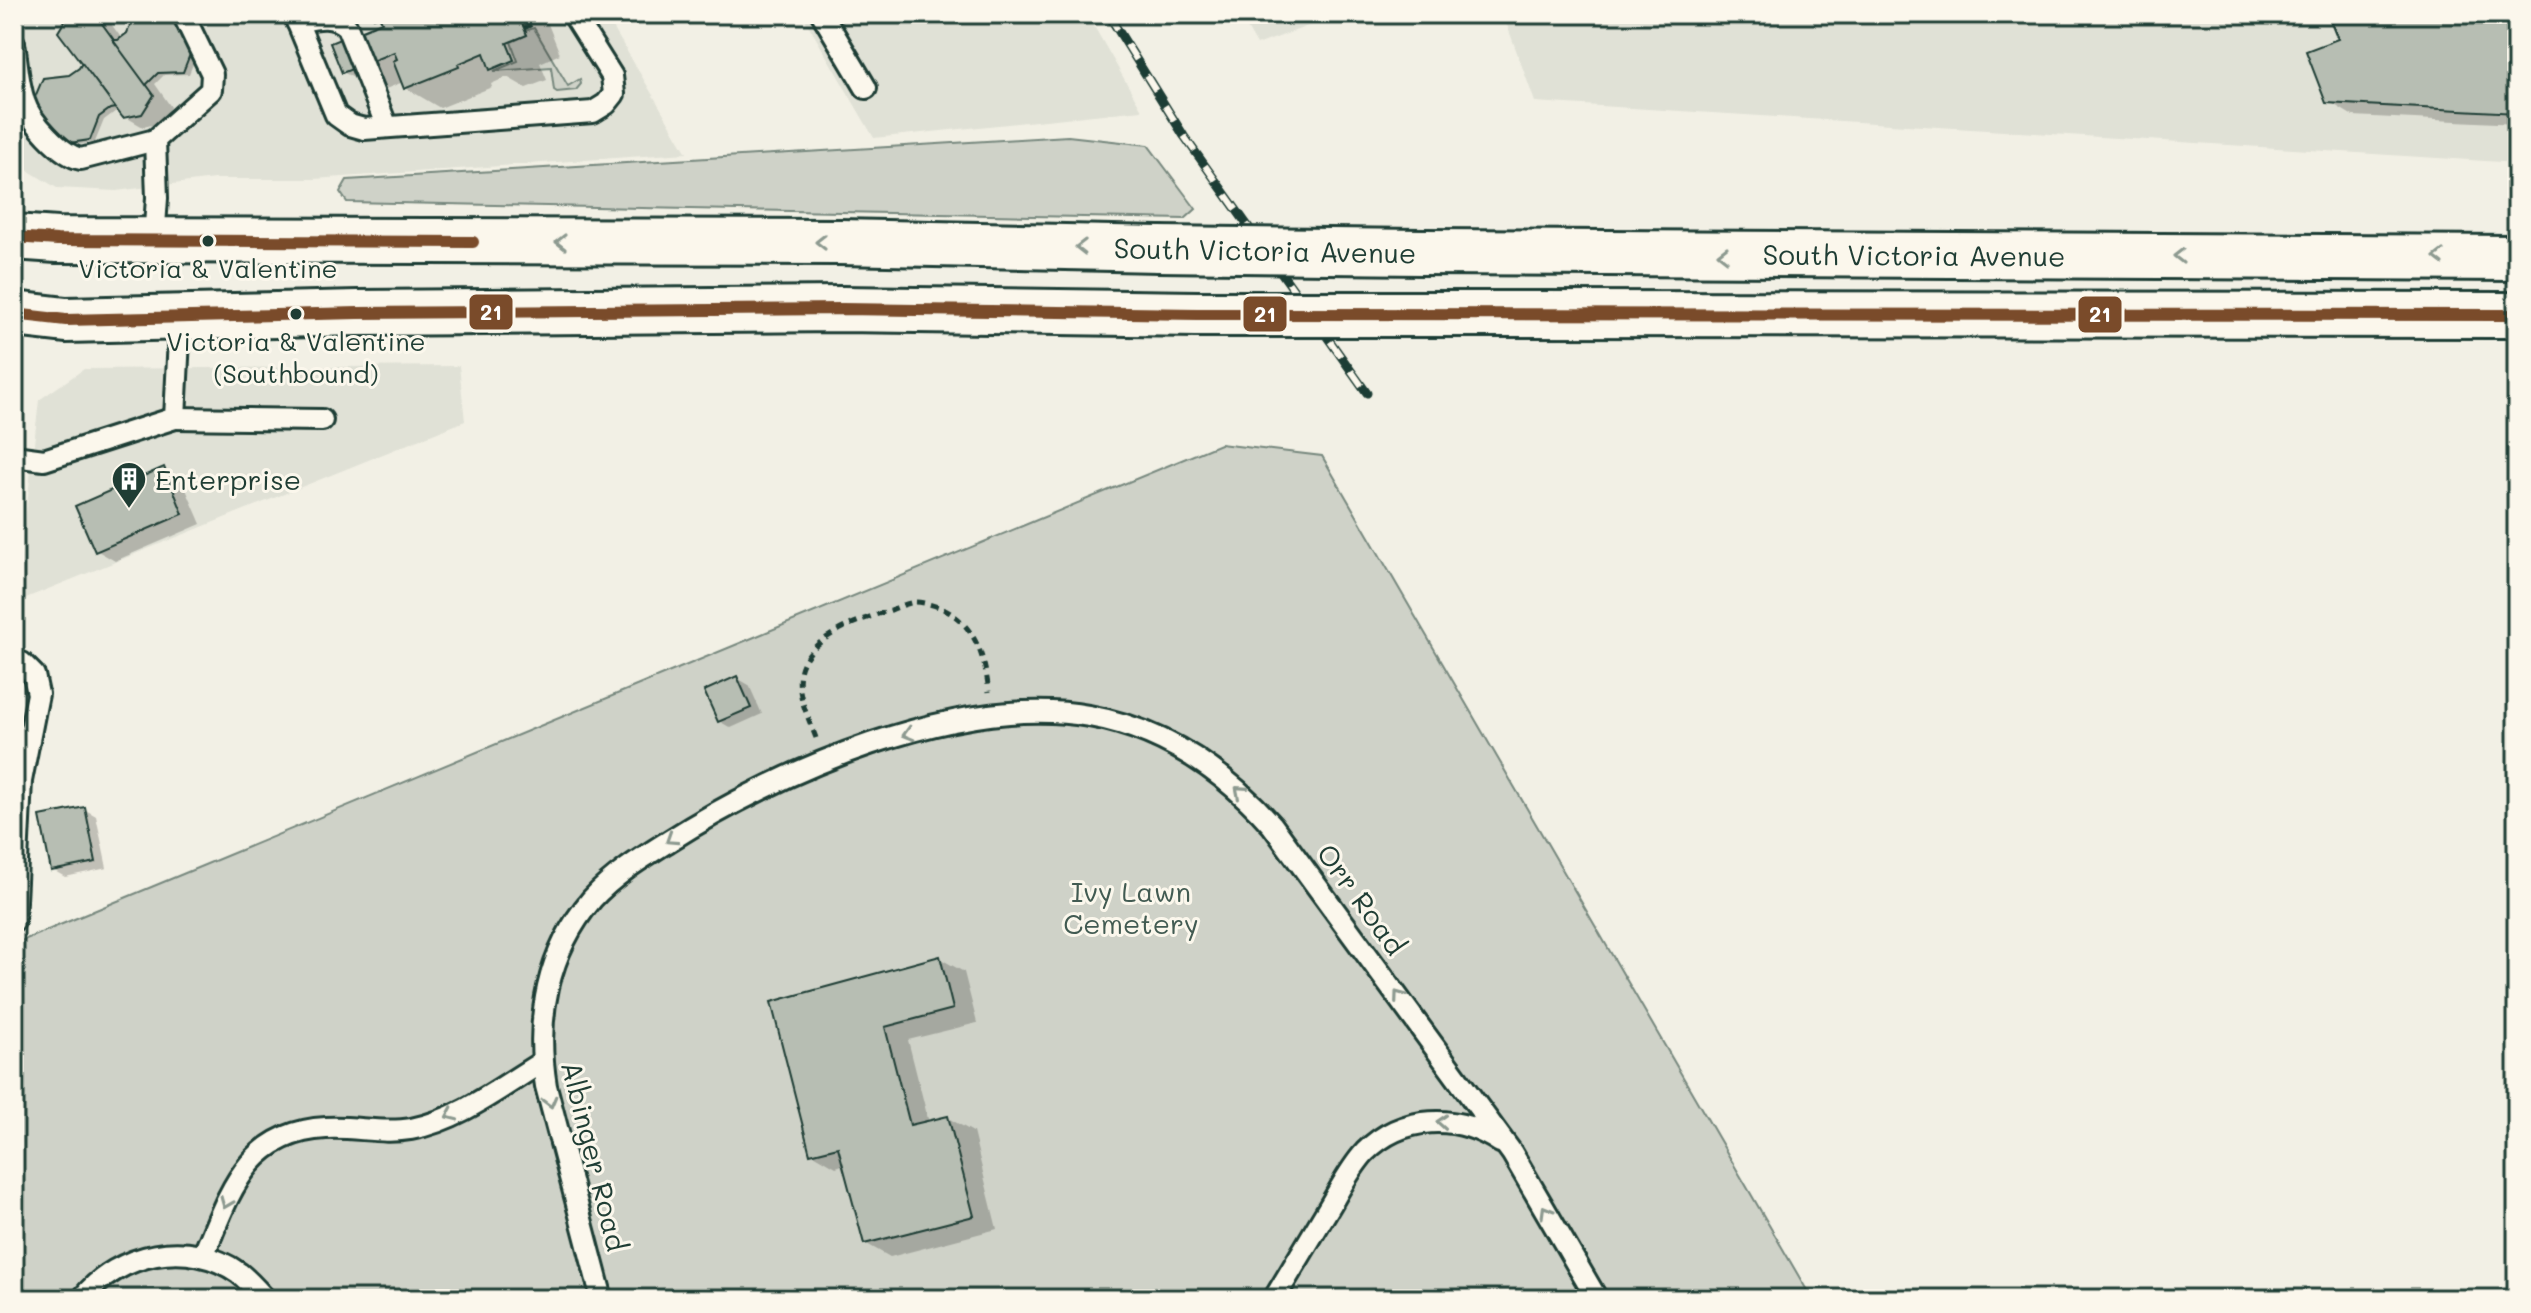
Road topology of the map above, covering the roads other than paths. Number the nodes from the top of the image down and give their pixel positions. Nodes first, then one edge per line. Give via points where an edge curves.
1 (183, 14) edge
2 (573, 14) edge
3 (822, 14) edge
4 (296, 18) edge
5 (14, 43) edge
6 (866, 88) dead end
7 (387, 127) junction
8 (155, 140) junction
9 (14, 237) edge
10 (154, 240) junction
11 (2517, 258) edge
12 (14, 314) edge
13 (2517, 315) edge
14 (180, 318) junction
15 (175, 418) junction
16 (322, 420) dead end
17 (14, 456) edge
18 (14, 661) edge
19 (988, 714) joint
20 (14, 921) edge
21 (542, 1062) junction
22 (1512, 1153) junction
23 (203, 1256) junction
24 (1585, 1278) junction
25 (82, 1299) edge
26 (265, 1299) edge
27 (602, 1299) edge
28 (1274, 1299) edge
29 (1590, 1299) edge
30 (1597, 1299) edge

1 - 8 lane via 212,74 211,90
2 - 7 lane via 612,76 614,94 593,112
3 - 6 lane
4 - 7 lane via 336,115 364,129
4 - 7 lane via 339,19 347,27
5 - 8 lane via 24,101 61,150 81,159
8 - 10 lane
9 - 10 main road, South Victoria Avenue
11 -> 10 main road, South Victoria Avenue, bridge
12 - 14 main road via 66,320
13 - 14 main road, bridge via 842,309
14 - 15 lane
15 - 16 lane
15 - 17 lane via 44,460
18 - 20 lane via 34,675 38,694 21,781
19 -> 21 lane, Albinger Road via 863,746 781,779 703,819 629,866 592,900 564,941 542,1012
22 -> 19 lane, Orr Road via 1272,825 1221,774 1191,754 1126,725 1055,711
21 -> 23 lane via 430,1124 392,1131 326,1128 276,1142 239,1177
21 -> 27 lane, Albinger Road
24 -> 22 lane, Orr Road
22 -> 28 lane via 1483,1132 1450,1122 1415,1124 1383,1138 1357,1161
23 - 25 lane via 165,1252 127,1262 94,1283
23 - 26 lane via 238,1272
24 - 29 lane
24 - 30 lane, Orr Road

